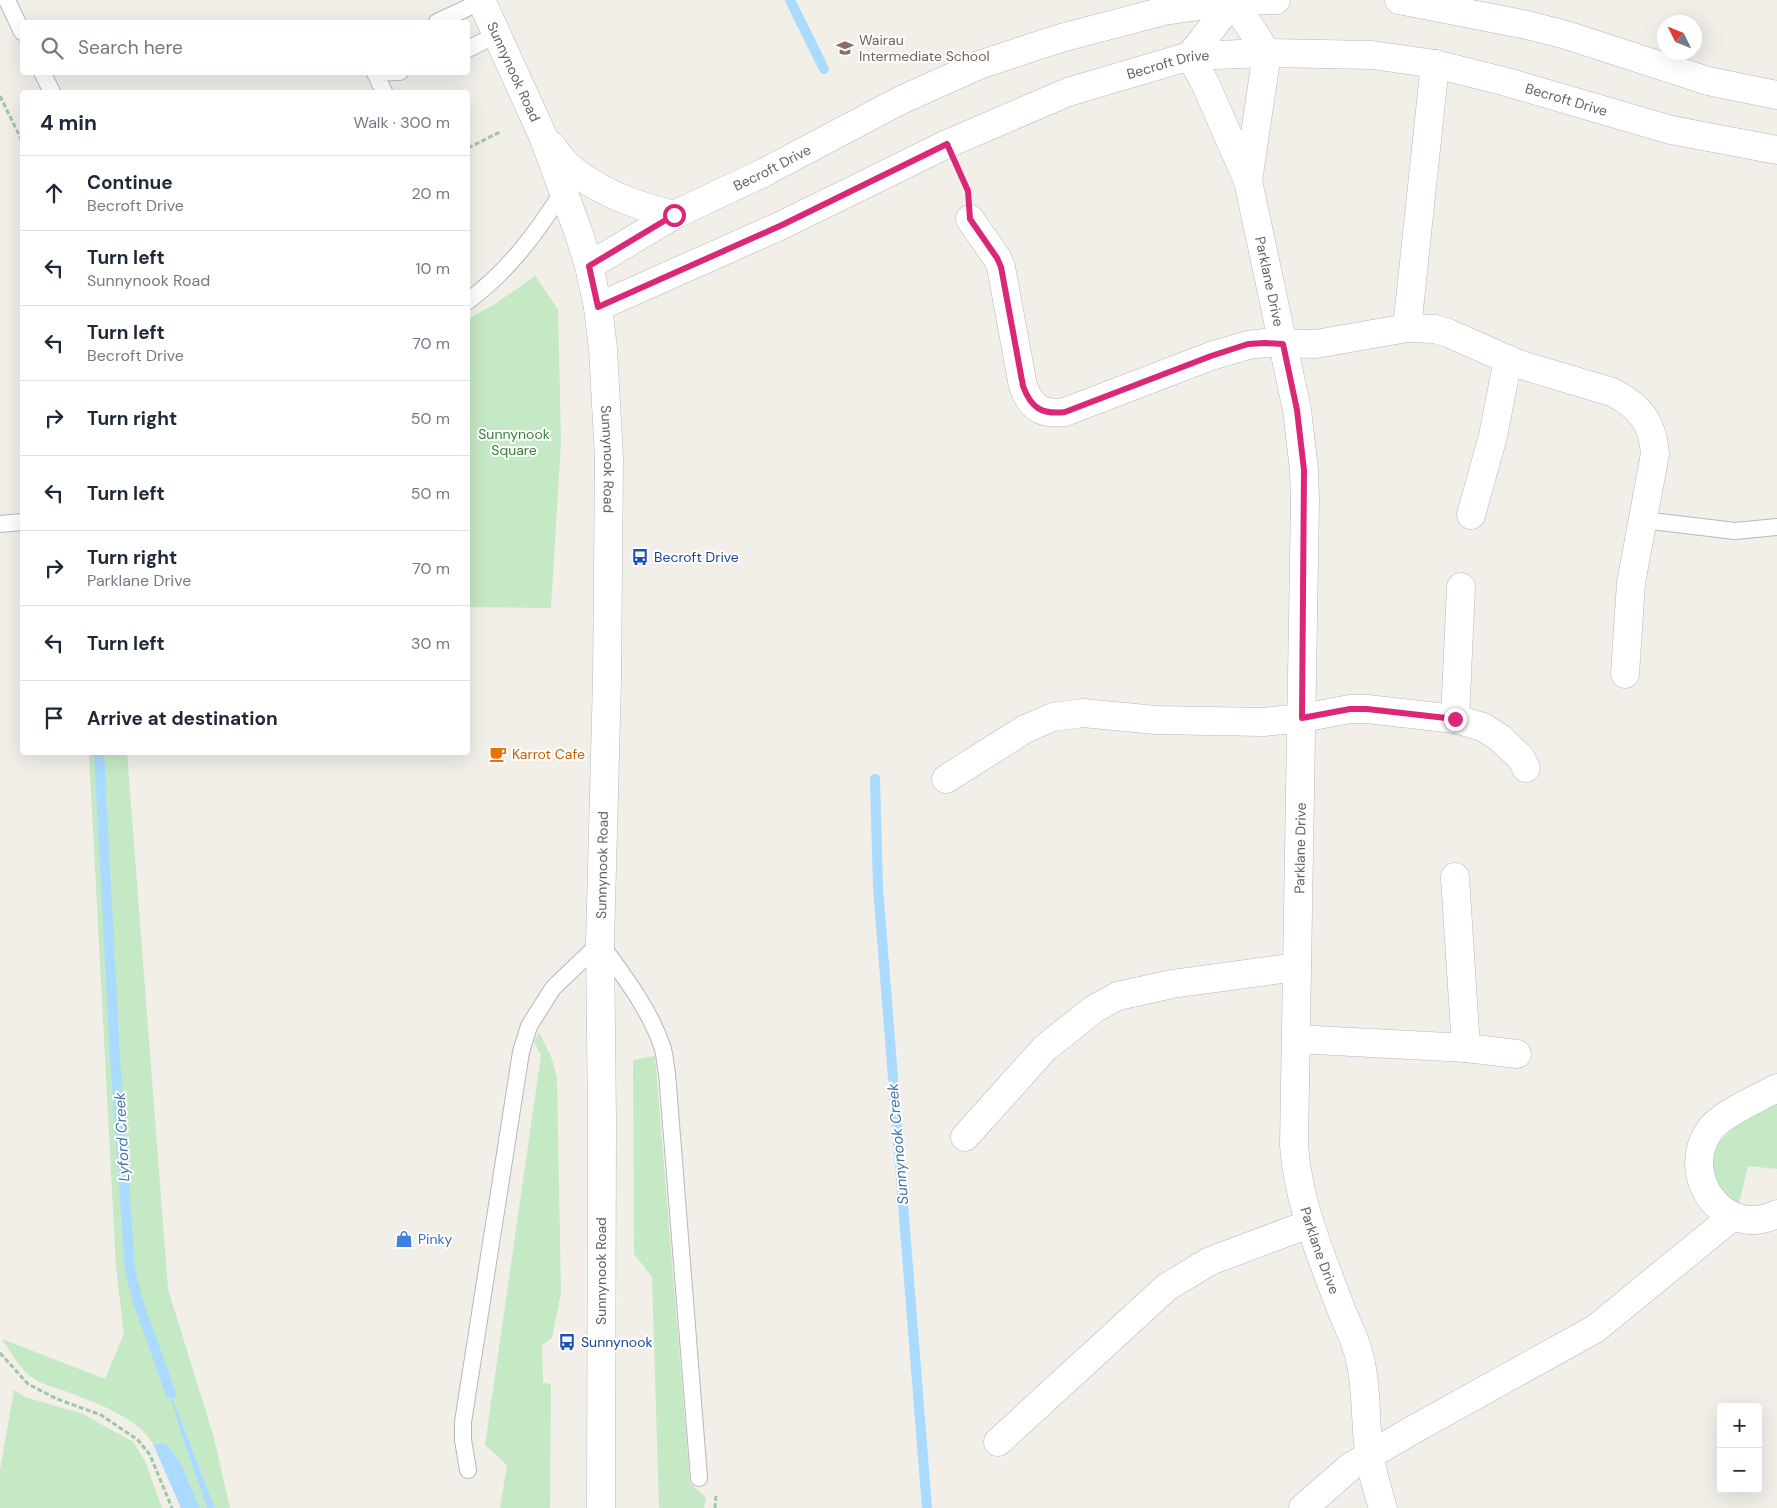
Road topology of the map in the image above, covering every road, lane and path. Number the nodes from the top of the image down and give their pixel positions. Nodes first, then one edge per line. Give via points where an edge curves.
1 (7, 0) edge
2 (482, 0) edge
3 (1276, 0) edge
4 (1399, 0) edge
5 (1233, 1) edge
6 (441, 20) edge
7 (20, 28) edge
8 (498, 34) junction
9 (470, 48) edge
10 (1268, 53) junction
11 (1190, 56) junction
12 (1435, 64) junction
13 (44, 75) edge
14 (376, 75) edge
15 (51, 90) edge
16 (383, 90) edge
17 (1777, 95) edge
18 (0, 96) edge
19 (500, 132) dead end
20 (543, 136) junction
21 (20, 137) edge
22 (947, 144) junction
23 (470, 147) edge
24 (1777, 150) edge
25 (1248, 180) junction
26 (563, 192) junction
27 (674, 215) junction
28 (970, 219) joint
29 (589, 266) junction
30 (470, 300) edge
31 (598, 307) junction
32 (1407, 328) junction
33 (1283, 344) junction
34 (1508, 359) junction
35 (1471, 515) dead end
36 (1643, 520) junction
37 (20, 522) edge
38 (0, 524) edge
39 (1777, 527) edge
40 (1461, 587) dead end
41 (1625, 674) dead end
42 (1302, 718) junction
43 (1455, 719) junction
44 (1526, 768) dead end
45 (946, 779) dead end
46 (1454, 877) dead end
47 (600, 943) junction
48 (1297, 966) junction
49 (1296, 1039) junction
50 (1466, 1048) junction
51 (1517, 1054) dead end
52 (1777, 1088) edge
53 (965, 1137) dead end
54 (1777, 1214) edge
55 (1732, 1217) junction
56 (1309, 1224) junction
57 (0, 1353) edge
58 (998, 1442) dead end
59 (1370, 1456) junction
60 (468, 1470) dead end
61 (699, 1478) dead end
62 (716, 1496) dead end
63 (172, 1508) edge
64 (601, 1508) edge
65 (715, 1508) edge
66 (1303, 1508) edge
67 (1383, 1508) edge

1 - 7 lane
2 - 6 lane
2 - 8 street, Sunnynook Road
3 - 5 street, Becroft Drive
4 - 17 street via 1566,35 1708,81
5 - 10 street
5 - 11 street
5 - 27 street, Becroft Drive via 1164,11 1061,38 979,65 898,101
8 - 9 lane
8 - 20 street, Sunnynook Road
10 - 11 street, Becroft Drive
10 - 12 street, Becroft Drive via 1372,54
10 - 25 street, Parklane Drive
11 - 22 street, Becroft Drive via 1068,92
11 - 25 street, Parklane Drive
12 - 24 street, Becroft Drive via 1671,130
12 - 32 street
13 - 15 lane
14 - 16 lane
18 - 21 path
19 - 23 path
20 - 26 street, Sunnynook Road
20 - 27 street via 569,166 599,187 622,199
22 - 28 path via 968,191
22 - 31 street, Becroft Drive via 782,225
25 - 33 street, Parklane Drive
26 - 29 street, Sunnynook Road
26 - 30 lane via 509,265
27 - 29 street, Becroft Drive
28 - 33 street via 1001,267 1026,395 1030,402 1045,412 1065,412 1248,344
29 - 31 street, Sunnynook Road
31 - 47 street, Sunnynook Road via 609,458
32 - 33 street via 1316,344
32 - 34 street via 1435,329
33 - 42 street, Parklane Drive via 1297,410 1304,470
34 - 35 street via 1493,436
34 - 36 street via 1612,392 1635,407 1650,428 1655,454
36 - 39 lane via 1735,531
36 - 41 street via 1630,589
37 - 38 lane
40 - 43 street
42 - 43 street via 1367,709
42 - 45 street via 1254,722 1156,720 1099,714 1053,716 1025,729
42 - 48 street, Parklane Drive
43 - 44 street via 1483,727 1500,738 1521,758
46 - 50 street
47 - 60 lane via 553,988 529,1026 521,1052 463,1422
47 - 61 lane via 652,1022 663,1048
47 - 64 street, Sunnynook Road
48 - 49 street, Parklane Drive
48 - 53 street via 1172,984 1118,996 1094,1009 1045,1048
49 - 50 street
49 - 56 street, Parklane Drive via 1295,1164
50 - 51 street
52 - 55 street via 1719,1121 1703,1141 1698,1163 1702,1183 1717,1205
54 - 55 street via 1750,1220
55 - 59 street via 1595,1329
56 - 58 street via 1229,1252 1167,1287
56 - 59 street, Parklane Drive via 1358,1352 1365,1379
57 - 63 path via 28,1384 57,1399 102,1415 138,1440 150,1455
59 - 66 street via 1350,1467
59 - 67 street, Parklane Drive
62 - 65 path

